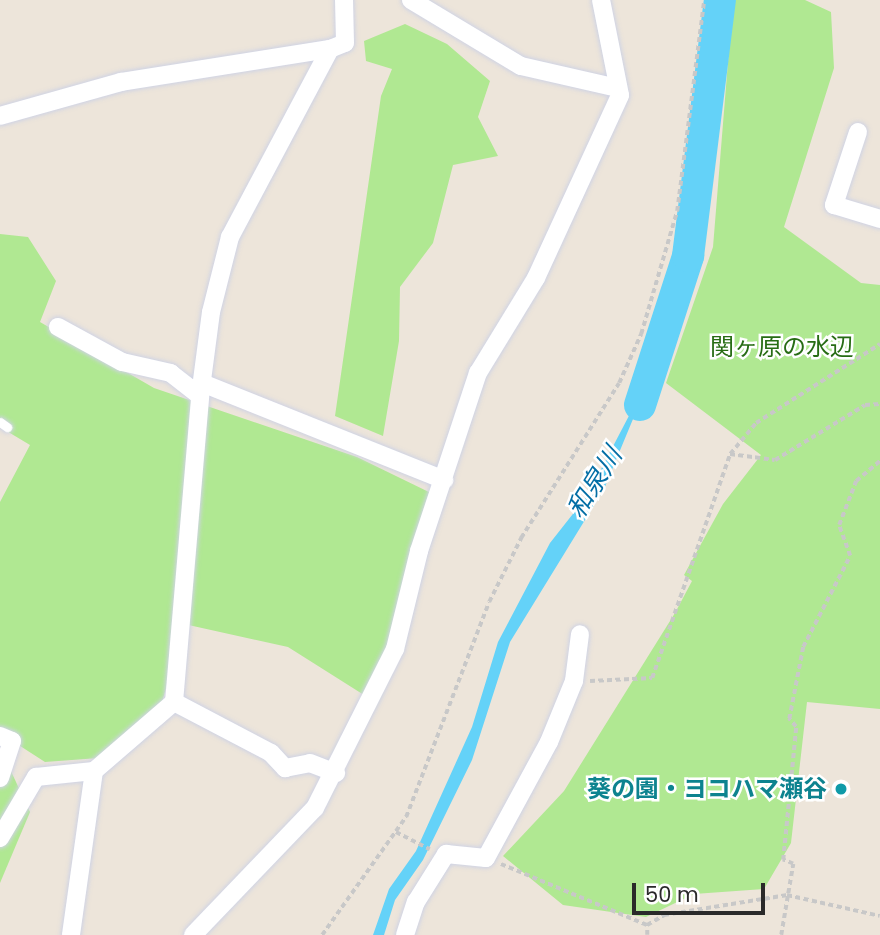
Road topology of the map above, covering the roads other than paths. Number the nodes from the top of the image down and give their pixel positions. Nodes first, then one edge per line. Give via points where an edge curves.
1 (344, 0) edge
2 (411, 0) edge
3 (601, 0) edge
4 (330, 48) junction
5 (618, 88) junction
6 (0, 116) edge
7 (858, 132) dead end
8 (880, 219) edge
9 (58, 327) dead end
10 (201, 389) junction
11 (444, 480) junction
12 (580, 634) dead end
13 (173, 702) junction
14 (0, 736) edge
15 (94, 771) junction
16 (336, 773) junction
17 (0, 778) edge
18 (0, 838) edge
19 (71, 935) edge
20 (193, 935) edge
21 (405, 935) edge

1 - 4 street via 345,43
2 - 5 street via 522,66
3 - 5 street
4 - 6 street via 121,82
4 - 10 street via 230,237
5 - 11 street via 606,132 583,165 536,278 478,373
7 - 8 street via 834,205
9 - 10 street via 122,362 171,373
10 - 11 street
10 - 13 street
11 - 16 street via 395,649
12 - 21 street via 574,681 549,742 486,858 446,854 416,902
13 - 15 street
13 - 16 street via 271,753 285,768 310,763
14 - 17 street via 12,741
15 - 18 street via 36,777
15 - 19 street
16 - 20 street via 315,808

